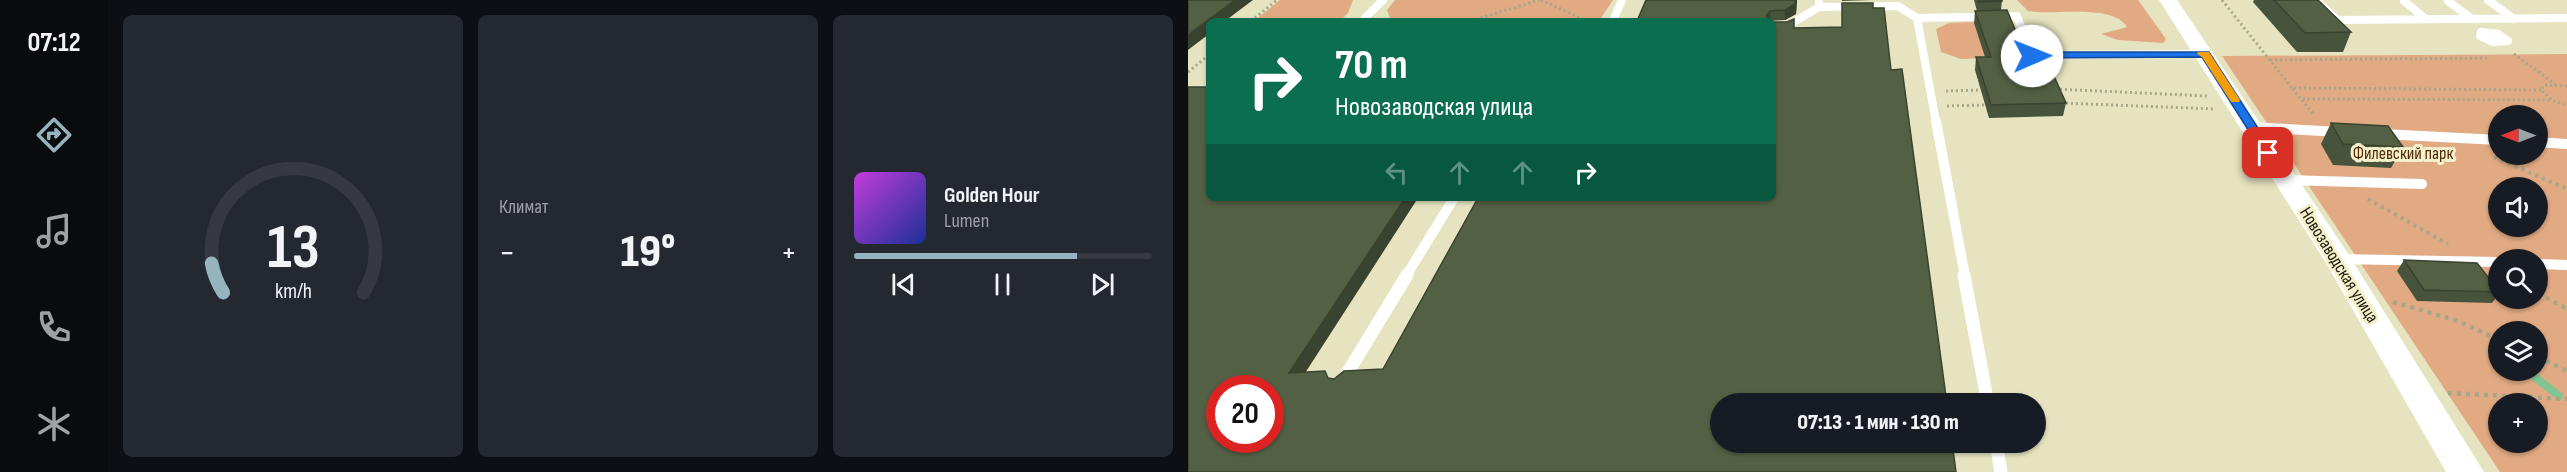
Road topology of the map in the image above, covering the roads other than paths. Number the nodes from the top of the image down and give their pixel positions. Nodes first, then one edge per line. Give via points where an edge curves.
1 (1383, 0) edge
2 (1622, 0) edge
3 (2168, 0) edge
4 (2316, 0) edge
5 (2488, 0) edge
6 (2404, 1) edge
7 (2448, 1) edge
8 (1819, 4) edge
9 (1365, 18) edge
10 (1614, 18) edge
11 (1917, 18) junction
12 (2567, 18) edge
13 (2471, 19) junction
14 (2514, 19) junction
15 (2426, 20) junction
16 (1776, 26) edge
17 (2501, 43) road end
18 (2205, 54) junction
19 (2242, 112) junction
20 (2350, 132) edge
21 (2373, 134) edge
22 (2488, 139) edge
23 (2548, 143) edge
24 (2567, 144) edge
25 (2286, 180) junction
26 (2422, 184) dead end
27 (1452, 201) edge
28 (2337, 259) junction
29 (2488, 261) edge
30 (2548, 264) edge
31 (2567, 265) edge
32 (1342, 382) edge
33 (1986, 393) edge
34 (1998, 453) edge
35 (2001, 472) edge
36 (2466, 472) edge

1 - 9 lane
2 - 10 lane
3 - 18 street, Новозаводская улица
4 - 15 lane via 2337,20
5 - 14 lane
6 - 15 lane
7 - 13 lane
8 - 11 lane via 1898,6
8 - 16 lane via 1787,26
11 - 18 lane via 2017,16 2032,56
11 - 33 lane
12 - 14 lane
13 - 14 lane
13 - 15 lane
13 - 17 lane via 2508,41
18 - 19 street, Новозаводская улица
19 - 20 lane
19 - 25 street, Новозаводская улица
21 - 22 lane
23 - 24 lane
25 - 26 lane
25 - 28 street, Новозаводская улица
27 - 32 lane
28 - 29 lane
28 - 36 street, Новозаводская улица
30 - 31 lane
34 - 35 lane

